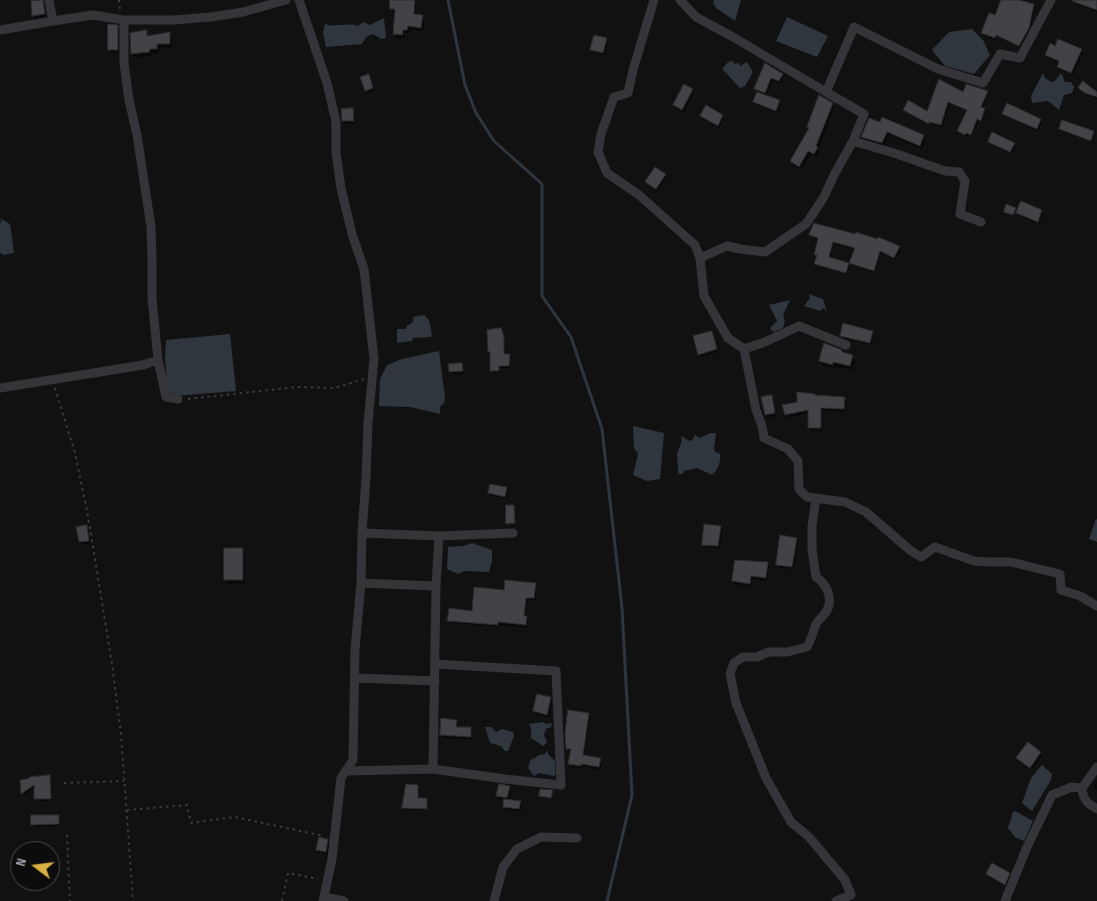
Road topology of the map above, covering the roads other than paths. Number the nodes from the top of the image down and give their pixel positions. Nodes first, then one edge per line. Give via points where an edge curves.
1 (48, 0) edge
2 (286, 0) edge
3 (299, 0) edge
4 (654, 0) edge
5 (680, 0) edge
6 (1051, 0) edge
7 (124, 20) junction
8 (53, 21) junction
9 (0, 30) edge
10 (826, 92) junction
11 (854, 141) junction
12 (981, 222) dead end
13 (700, 258) junction
14 (846, 345) dead end
15 (744, 349) junction
16 (158, 360) junction
17 (0, 388) edge
18 (178, 399) road end
19 (816, 498) junction
20 (362, 533) junction
21 (513, 533) dead end
22 (439, 536) junction
23 (361, 583) junction
24 (436, 586) junction
25 (1097, 606) edge
26 (435, 664) junction
27 (355, 678) junction
28 (435, 681) junction
29 (1097, 767) edge
30 (433, 769) junction
31 (346, 771) junction
32 (1082, 788) junction
33 (1097, 809) edge
34 (577, 838) dead end
35 (324, 899) edge
36 (344, 901) edge
37 (494, 901) edge
38 (836, 901) edge
39 (1005, 901) edge

1 - 8 street
2 - 7 street via 211,17
3 - 20 street via 327,83 336,122 341,188 364,269 370,309 374,374
4 - 13 street via 628,93 614,98 598,152 607,172 639,194 695,245
5 - 10 street via 696,16
6 - 10 street via 1020,58 1000,54 983,83 938,69 854,28
7 - 8 street via 93,15
7 - 16 street via 124,63 151,227 152,298
8 - 9 street
10 - 11 street via 864,114
11 - 12 street via 945,171 959,172 965,181 960,214
11 - 13 street via 806,224 765,252 727,246
13 - 15 street via 704,296 728,338
14 - 15 street via 799,326
15 - 19 street via 764,438 788,449 798,461 798,489 807,497
16 - 17 street
16 - 18 street via 166,397
19 - 25 street via 845,502 866,512 921,556 935,547 974,561 1011,562 1060,574 1061,590
19 - 38 street via 812,549 816,577 824,582 828,591 828,608 817,622 807,647 743,657 734,663 730,674 736,704 766,778 791,822 845,880 851,895
20 - 22 street
20 - 23 street
21 - 22 street
22 - 24 street
23 - 24 street
23 - 27 street
24 - 26 street
26 - 28 street
26 - 30 street via 556,671 561,785
27 - 28 street
27 - 31 street via 353,760
28 - 30 street
29 - 32 street
30 - 31 street
31 - 35 street via 341,778
32 - 33 street via 1082,798
32 - 39 street via 1052,795
34 - 37 street via 541,837 517,849 503,867
35 - 36 street

